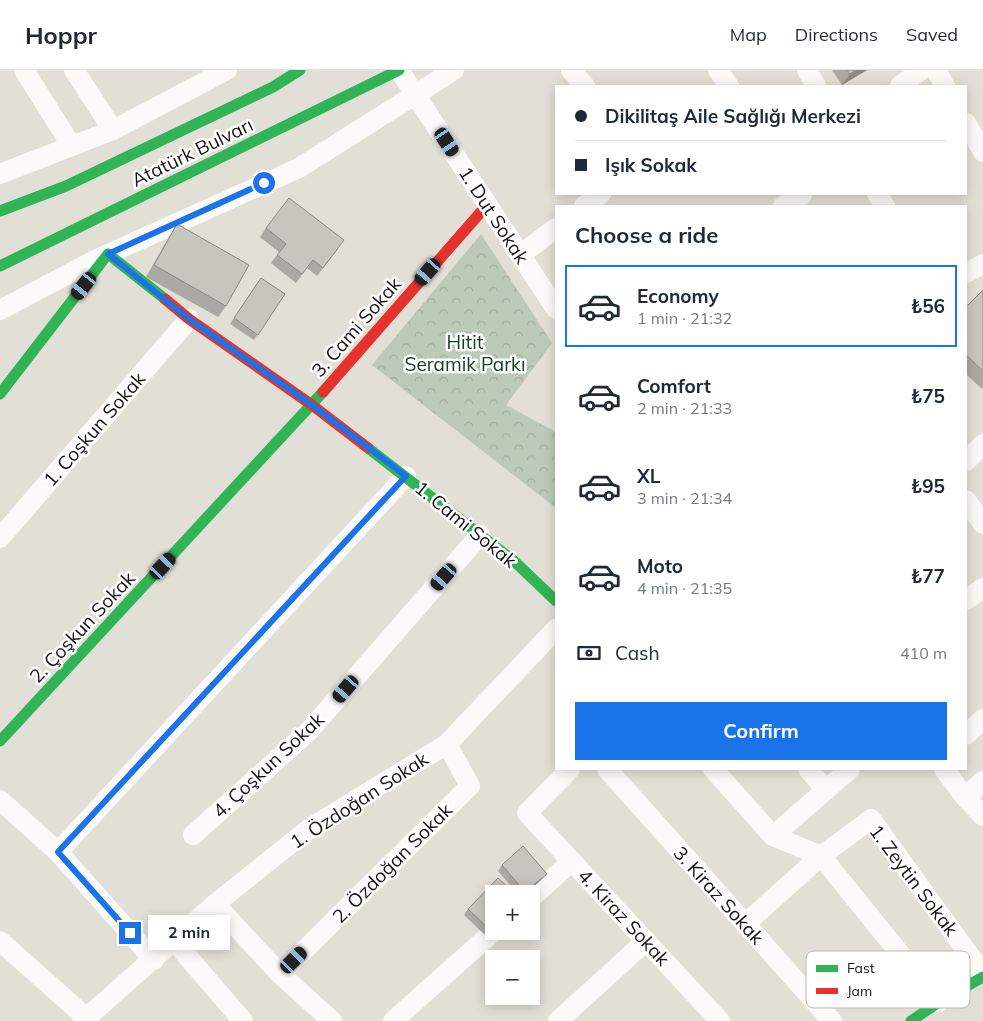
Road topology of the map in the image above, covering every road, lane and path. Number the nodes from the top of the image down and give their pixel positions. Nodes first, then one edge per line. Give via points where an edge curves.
1 (24, 70) edge
2 (74, 70) edge
3 (227, 70) edge
4 (300, 70) edge
5 (399, 70) edge
6 (454, 70) edge
7 (571, 70) edge
8 (718, 70) edge
9 (807, 70) edge
10 (920, 70) edge
11 (936, 70) edge
12 (200, 76) edge
13 (584, 85) edge
14 (728, 85) edge
15 (815, 85) edge
16 (901, 85) edge
17 (944, 85) edge
18 (417, 95) junction
19 (967, 125) edge
20 (113, 130) junction
21 (71, 146) junction
22 (983, 152) edge
23 (0, 174) edge
24 (600, 195) edge
25 (804, 198) edge
26 (486, 205) junction
27 (585, 205) edge
28 (786, 205) edge
29 (0, 211) edge
30 (555, 229) edge
31 (108, 254) junction
32 (520, 255) junction
33 (983, 264) edge
34 (0, 266) edge
35 (967, 272) edge
36 (555, 308) edge
37 (0, 310) edge
38 (189, 319) junction
39 (0, 394) edge
40 (312, 405) junction
41 (983, 444) edge
42 (967, 459) edge
43 (406, 476) junction
44 (967, 501) edge
45 (983, 524) edge
46 (480, 535) junction
47 (0, 538) edge
48 (983, 588) edge
49 (967, 599) edge
50 (555, 600) edge
51 (555, 630) edge
52 (983, 719) edge
53 (967, 734) edge
54 (0, 741) edge
55 (447, 744) junction
56 (569, 770) edge
57 (608, 770) edge
58 (714, 770) edge
59 (809, 770) edge
60 (849, 770) edge
61 (945, 770) edge
62 (983, 781) edge
63 (826, 790) junction
64 (965, 797) junction
65 (0, 800) edge
66 (983, 816) edge
67 (193, 835) dead end
68 (772, 836) junction
69 (58, 852) junction
70 (822, 856) junction
71 (572, 862) junction
72 (540, 890) edge
73 (215, 904) junction
74 (745, 924) junction
75 (485, 939) edge
76 (0, 941) edge
77 (646, 941) junction
78 (174, 942) junction
79 (898, 951) edge
80 (966, 951) edge
81 (970, 956) edge
82 (154, 960) junction
83 (280, 974) junction
84 (983, 974) edge
85 (983, 978) edge
86 (970, 985) edge
87 (806, 992) edge
88 (820, 1008) edge
89 (930, 1008) edge
90 (715, 1019) edge
91 (87, 1020) edge
92 (243, 1021) edge
93 (332, 1021) edge
94 (393, 1021) edge
95 (558, 1021) edge
96 (832, 1021) edge
97 (911, 1021) edge

1 - 21 street
2 - 20 street
3 - 12 street
4 - 29 main road, Atatürk Bulvarı via 273,87 66,186
5 - 18 street, 1. Dut Sokak
5 - 34 main road, Atatürk Bulvarı
6 - 18 street
7 - 13 street
8 - 14 street
9 - 15 street
10 - 16 street
11 - 17 street
12 - 20 street
18 - 26 street, 1. Dut Sokak
18 - 31 street via 299,168
19 - 22 street
20 - 21 street
21 - 23 street
24 - 27 street
25 - 28 street
26 - 32 street, 1. Dut Sokak
26 - 40 main road, 3. Cami Sokak
30 - 32 street
31 - 37 street
31 - 38 main road, 1. Cami Sokak
31 - 39 main road
32 - 36 street, 1. Dut Sokak
33 - 35 street
38 - 40 main road, 1. Cami Sokak
38 - 47 street, 1. Coşkun Sokak
40 - 43 main road, 1. Cami Sokak
40 - 54 main road, 2. Çoşkun Sokak
41 - 42 street
43 - 46 main road, 1. Cami Sokak
43 - 69 street
44 - 45 street
46 - 50 main road, 1. Cami Sokak
46 - 67 street, 4. Çoşkun Sokak via 309,731
48 - 49 street
51 - 55 street, 1. Özdoğan Sokak
52 - 53 street
55 - 73 street, 1. Özdoğan Sokak via 310,828
55 - 83 street, 2. Özdoğan Sokak via 470,786
56 - 71 street, 4. Kiraz Sokak via 527,813
57 - 74 street, 3. Kiraz Sokak
58 - 68 street
59 - 63 street
60 - 63 street
61 - 64 street
62 - 64 street
63 - 68 street
64 - 66 street
65 - 69 street
68 - 70 street
69 - 82 street
70 - 74 street, 1. Zeytin Sokak
70 - 79 street
70 - 80 street, 1. Zeytin Sokak via 871,818
71 - 72 street
71 - 77 street, 4. Kiraz Sokak
73 - 78 street, 1. Özdoğan Sokak
73 - 83 street
74 - 87 street, 3. Kiraz Sokak
75 - 94 street
76 - 91 street
77 - 90 street, 4. Kiraz Sokak
77 - 95 street
78 - 82 street, 1. Özdoğan Sokak
78 - 92 street
81 - 84 street, 1. Zeytin Sokak
82 - 91 street, 1. Özdoğan Sokak
83 - 93 street
85 - 86 main road
88 - 96 street, 3. Kiraz Sokak
89 - 97 main road

